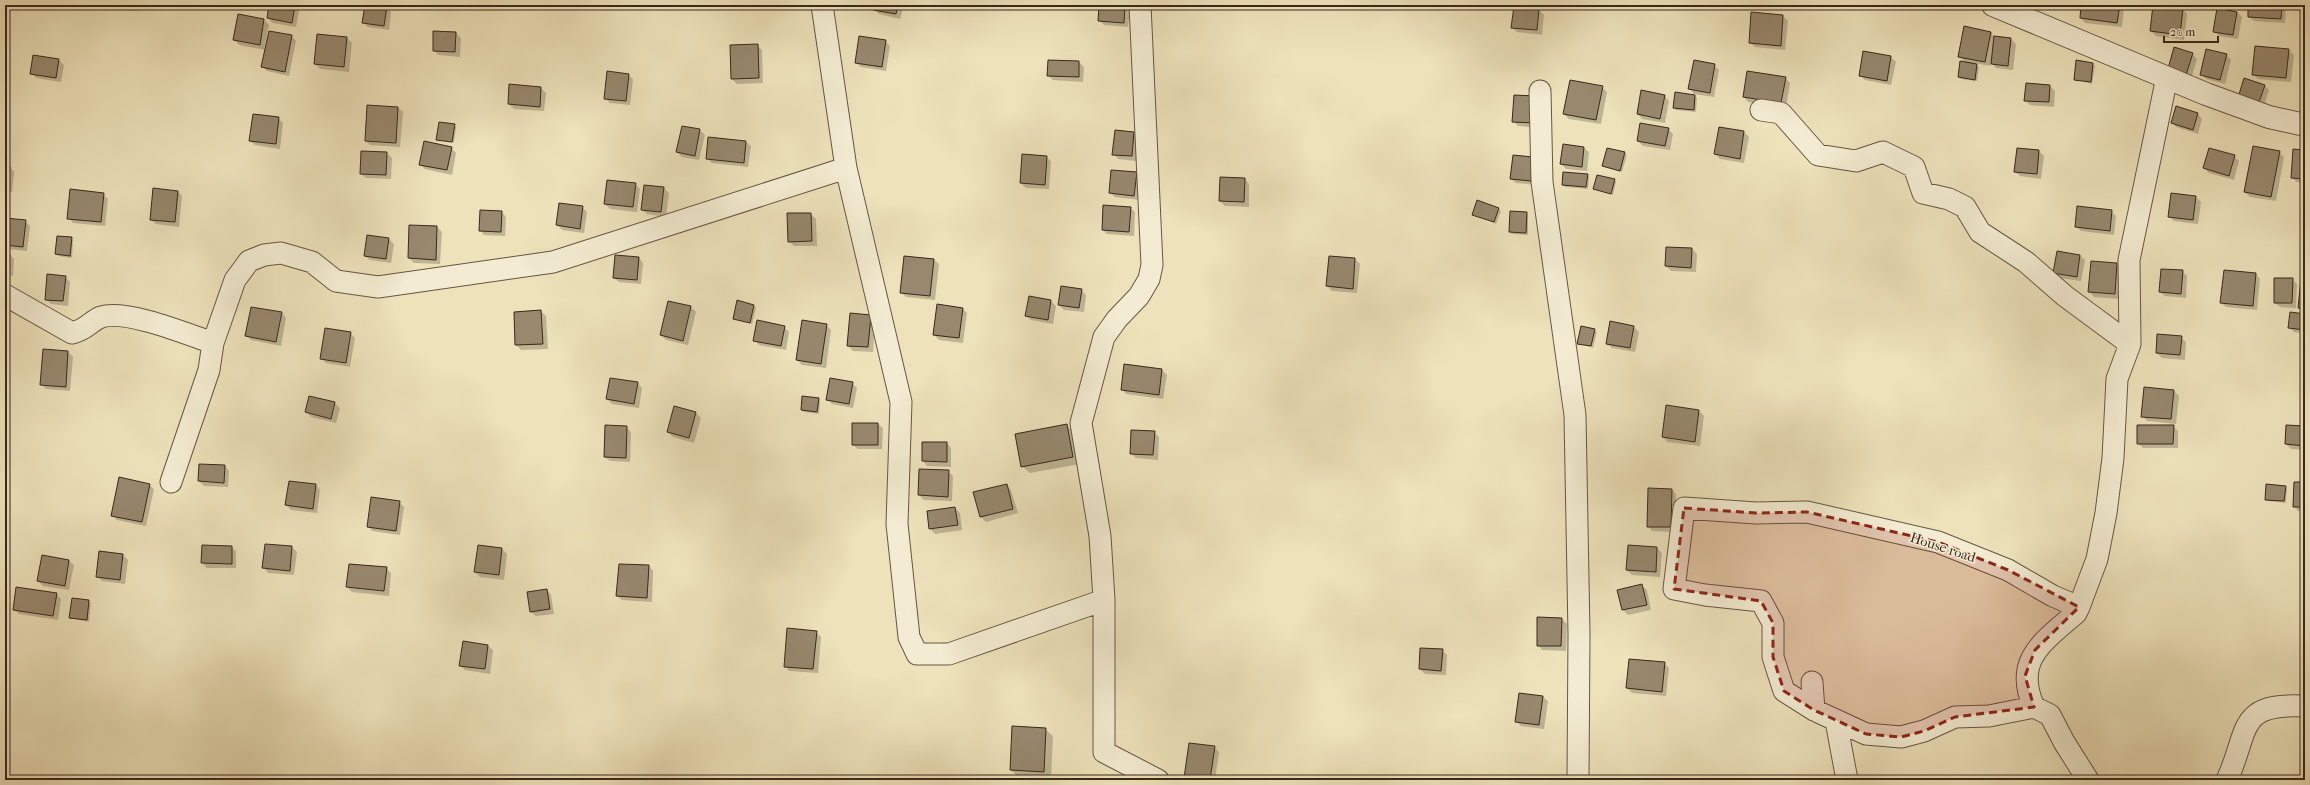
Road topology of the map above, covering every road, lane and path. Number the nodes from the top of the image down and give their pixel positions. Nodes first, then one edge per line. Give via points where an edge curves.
1 (822, 5) edge
2 (1140, 5) edge
3 (1993, 5) edge
4 (2167, 77) junction
5 (1540, 90) dead end
6 (1761, 110) dead end
7 (2305, 125) edge
8 (846, 168) junction
9 (5, 295) edge
10 (213, 343) junction
11 (2130, 344) junction
12 (171, 482) dead end
13 (1104, 600) junction
14 (2079, 607) junction
15 (1812, 682) dead end
16 (2305, 706) edge
17 (2034, 707) junction
18 (1814, 710) junction
19 (1836, 721) junction
20 (1158, 780) edge
21 (1578, 780) edge
22 (1847, 780) edge
23 (2088, 780) edge
24 (2227, 780) edge

1 - 8 street
2 - 13 street via 1152,265 1149,279 1140,296 1116,319 1104,337 1081,423 1100,536
3 - 4 street
4 - 7 street via 2269,116
4 - 11 street via 2129,260
5 - 21 street via 1542,182 1575,415 1579,634
6 - 11 street via 1782,113 1818,155 1856,161 1883,152 1914,167 1923,193 1965,207 1980,232 2026,262 2065,296
8 - 10 street via 553,262 378,287 336,281 312,262 281,253 264,255 249,261 235,280
8 - 13 street via 901,402 897,524 909,637 917,654 949,654
9 - 10 street via 72,332 85,328 100,317 126,315
10 - 12 street via 209,370
11 - 14 street via 2118,379 2113,458 2106,513 2097,559
13 - 20 street via 1104,752
14 - 17 street via 2076,613 2035,650 2025,676
14 - 18 street, House road via 2053,596 2008,570 1938,542 1807,512 1756,513 1684,508 1674,589 1761,601 1773,623 1773,657 1784,691
15 - 18 street
16 - 24 street via 2279,705 2260,711 2246,724 2238,756
17 - 19 street, House road via 1989,716 1955,718 1901,737 1866,734
17 - 23 street via 2050,715
18 - 19 street, House road
19 - 22 street

